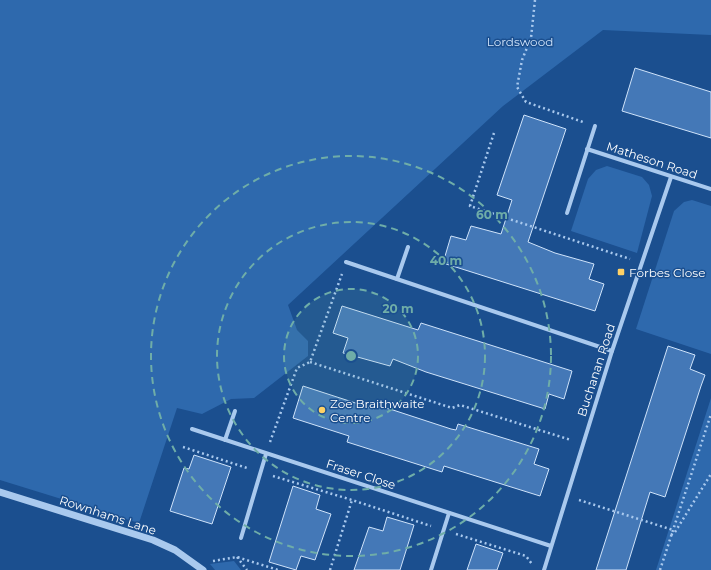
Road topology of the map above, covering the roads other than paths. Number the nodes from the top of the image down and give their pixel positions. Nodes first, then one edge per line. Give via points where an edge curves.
1 (595, 126) road end
2 (587, 149) junction
3 (671, 177) junction
4 (711, 189) edge
5 (567, 213) dead end
6 (408, 247) dead end
7 (346, 262) road end
8 (397, 279) junction
9 (612, 351) junction
10 (235, 411) dead end
11 (192, 429) dead end
12 (225, 440) junction
13 (266, 454) junction
14 (0, 492) edge
15 (449, 513) junction
16 (241, 538) dead end
17 (551, 546) junction
18 (203, 570) edge
19 (431, 570) edge
20 (544, 570) edge

1 - 2 street, Matheson Road
2 - 3 street, Matheson Road
2 - 5 street, Matheson Road
3 - 4 street, Matheson Road
3 - 9 street, Buchanan Road
6 - 8 street
7 - 8 street
8 - 9 street
9 - 17 street, Buchanan Road
10 - 12 street
11 - 12 street, Fraser Close
12 - 13 street, Fraser Close
13 - 15 street, Fraser Close
13 - 16 street
14 - 18 street, Rownhams Lane via 152,540 175,550
15 - 17 street, Fraser Close
15 - 19 street
17 - 20 street, Buchanan Road

